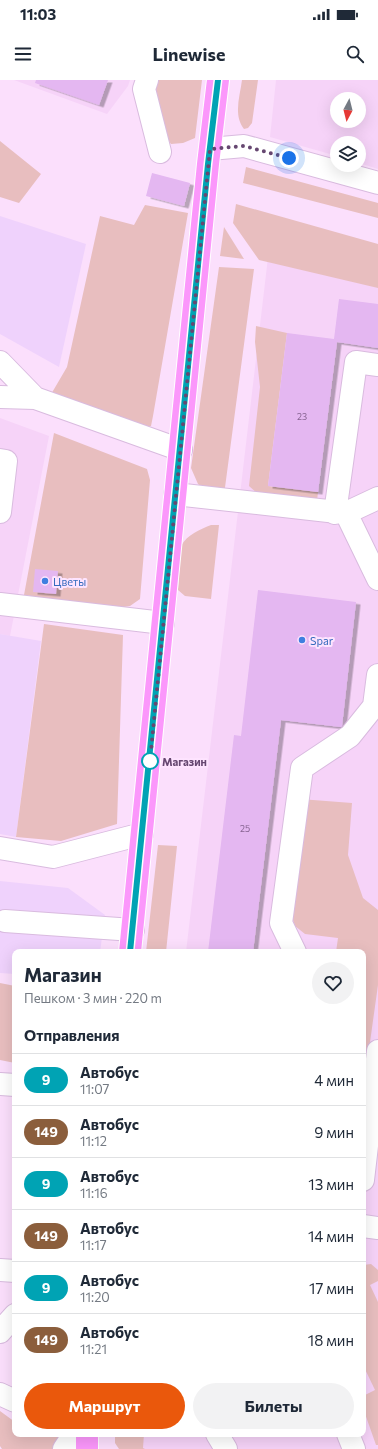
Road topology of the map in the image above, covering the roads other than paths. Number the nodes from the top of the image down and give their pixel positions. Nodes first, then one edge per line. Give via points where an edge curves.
1 (147, 80) edge
2 (218, 80) edge
3 (210, 149) junction
4 (160, 152) dead end
5 (378, 183) edge
6 (0, 362) edge
7 (378, 365) edge
8 (0, 397) edge
9 (35, 398) junction
10 (181, 450) junction
11 (0, 460) edge
12 (175, 494) junction
13 (378, 498) edge
14 (0, 512) edge
15 (340, 513) junction
16 (378, 579) edge
17 (0, 604) edge
18 (163, 623) junction
19 (378, 675) edge
20 (142, 834) junction
21 (0, 848) edge
22 (5, 921) dead end
23 (133, 930) junction
24 (130, 949) edge
25 (294, 949) edge
26 (378, 1051) edge
27 (0, 1084) edge
28 (12, 1086) edge
29 (366, 1154) edge
30 (366, 1226) edge
31 (378, 1228) edge
32 (0, 1270) edge
33 (12, 1271) edge
34 (12, 1318) edge
35 (0, 1332) edge
36 (0, 1394) edge
37 (12, 1400) edge
38 (72, 1437) edge
39 (87, 1437) edge
40 (219, 1437) edge
41 (349, 1437) edge
42 (64, 1449) edge
43 (87, 1449) edge
44 (226, 1449) edge
45 (354, 1449) edge

1 - 4 street via 144,89
2 - 3 main road
3 - 5 street via 244,146
3 - 10 main road
6 - 9 street
7 - 15 street via 356,362
8 - 9 street
9 - 10 street
10 - 12 main road
11 - 14 street via 6,461
12 - 15 street
12 - 18 main road
13 - 15 street
15 - 16 street
17 - 18 street
18 - 20 main road
19 - 25 street via 374,706 350,736 302,768 281,923
20 - 21 street via 53,857
20 - 23 main road
22 - 23 street
23 - 24 main road
26 - 29 street
27 - 28 street
30 - 31 street
32 - 33 street
34 - 35 street
36 - 37 street
38 - 42 street
39 - 43 main road
40 - 44 street
41 - 45 street

